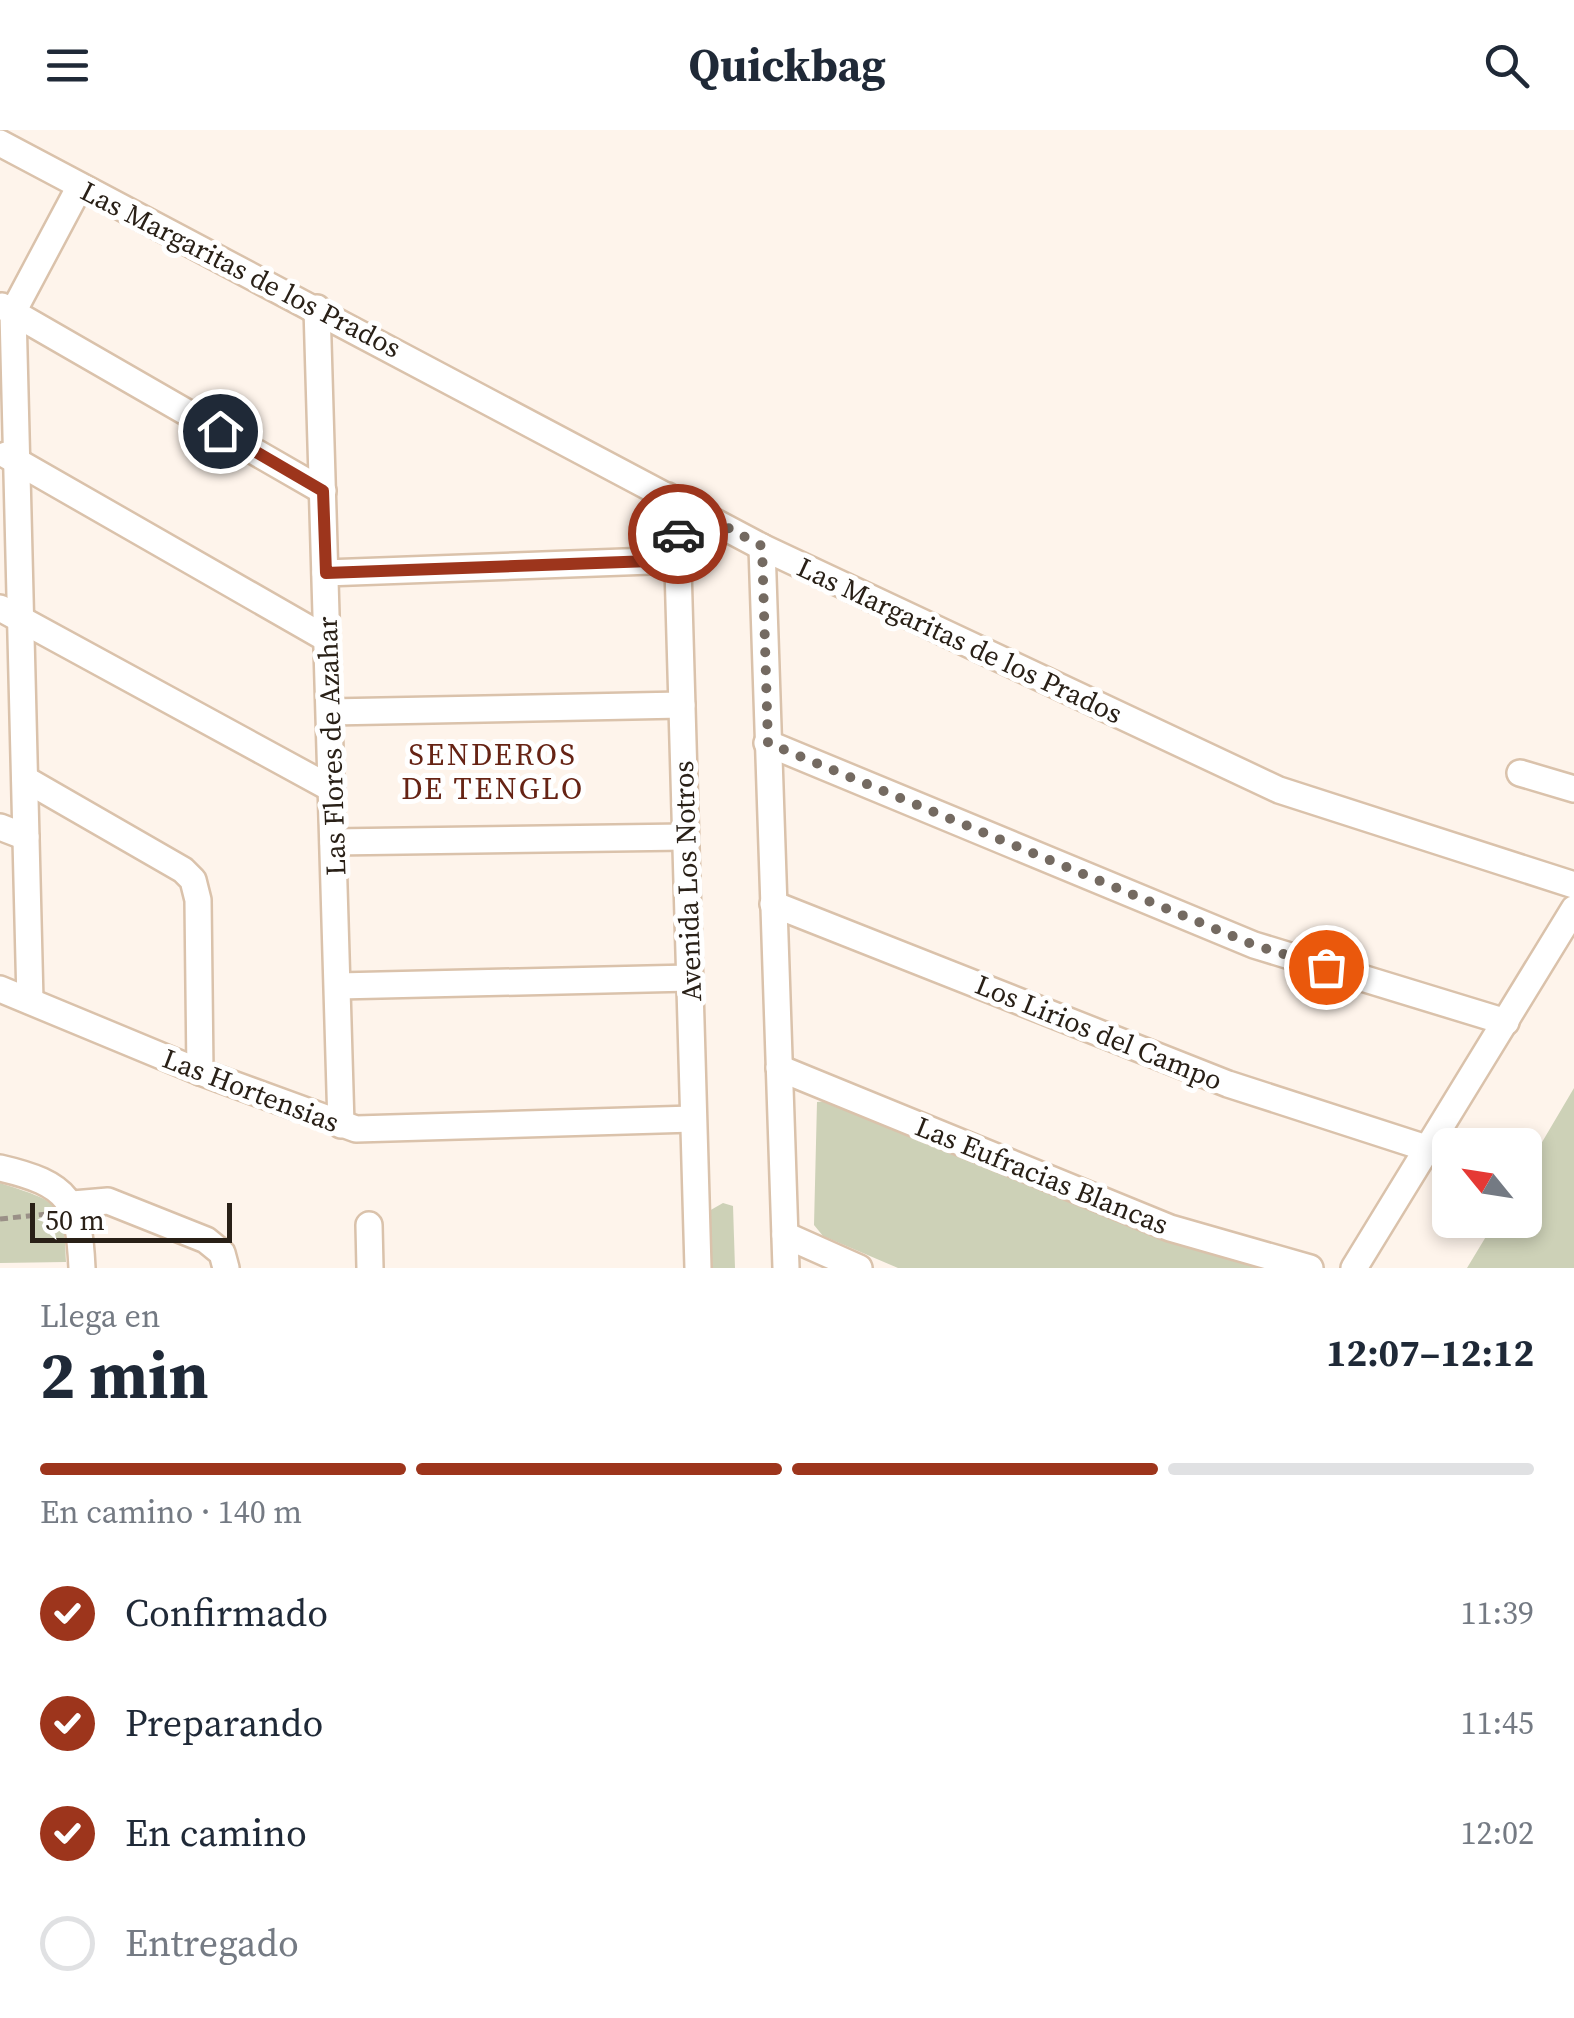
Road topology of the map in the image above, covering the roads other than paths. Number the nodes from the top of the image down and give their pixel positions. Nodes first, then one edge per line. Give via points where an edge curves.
1 (0, 143) edge
2 (80, 186) junction
3 (6, 308) edge
4 (317, 308) junction
5 (8, 456) edge
6 (323, 491) junction
7 (668, 496) junction
8 (762, 546) junction
9 (678, 560) junction
10 (326, 573) junction
11 (10, 614) edge
12 (327, 639) junction
13 (11, 694) edge
14 (682, 705) junction
15 (330, 712) junction
16 (768, 743) junction
17 (1520, 774) dead end
18 (25, 780) junction
19 (332, 789) junction
20 (1574, 789) edge
21 (0, 827) edge
22 (26, 837) junction
23 (686, 837) junction
24 (334, 842) junction
25 (1574, 884) edge
26 (773, 904) junction
27 (1574, 909) edge
28 (690, 978) junction
29 (338, 986) junction
30 (0, 988) edge
31 (30, 1001) junction
32 (1506, 1022) junction
33 (779, 1068) junction
34 (200, 1072) junction
35 (694, 1118) junction
36 (341, 1125) junction
37 (1429, 1148) junction
38 (0, 1168) edge
39 (75, 1207) junction
40 (369, 1225) dead end
41 (785, 1235) junction
42 (81, 1268) edge
43 (226, 1268) edge
44 (370, 1268) edge
45 (698, 1268) edge
46 (786, 1268) edge
47 (860, 1268) edge
48 (1310, 1268) edge
49 (1354, 1268) edge

1 - 2 street, Las Margaritas de los Prados
2 - 3 street
2 - 4 street, Las Margaritas de los Prados
3 - 5 street
3 - 6 street
4 - 6 street, Las Flores de Azahar
4 - 7 street, Las Margaritas de los Prados
5 - 11 street
5 - 12 street
6 - 10 street, Las Flores de Azahar
7 - 8 street, Las Margaritas de los Prados
7 - 9 street, Avenida Los Notros
8 - 16 street
8 - 25 street, Las Margaritas de los Prados via 1279,790
9 - 10 street
9 - 14 street, Avenida Los Notros
10 - 12 street, Las Flores de Azahar
11 - 13 street
11 - 19 street
12 - 15 street, Las Flores de Azahar
13 - 18 street
14 - 15 street
14 - 23 street, Avenida Los Notros
15 - 19 street, Las Flores de Azahar
16 - 26 street
16 - 32 street via 1254,945
17 - 20 street
18 - 22 street
18 - 34 street via 193,880
19 - 24 street, Las Flores de Azahar
21 - 22 street
22 - 31 street
23 - 24 street
23 - 28 street, Avenida Los Notros
24 - 29 street, Las Flores de Azahar
26 - 33 street
26 - 37 street, Los Lirios del Campo via 1228,1084
27 - 32 street
28 - 29 street
28 - 35 street, Avenida Los Notros
29 - 36 street, Las Flores de Azahar
30 - 31 street, Las Hortensias
31 - 34 street, Las Hortensias
32 - 37 street
33 - 41 street
33 - 48 street, Las Eufracias Blancas via 1170,1228
34 - 36 street, Las Hortensias
35 - 36 street, Las Hortensias
35 - 45 street, Avenida Los Notros
37 - 49 street
38 - 39 street via 48,1185
39 - 42 street
39 - 43 street via 108,1201 206,1240 222,1253
40 - 44 street
41 - 46 street
41 - 47 street

